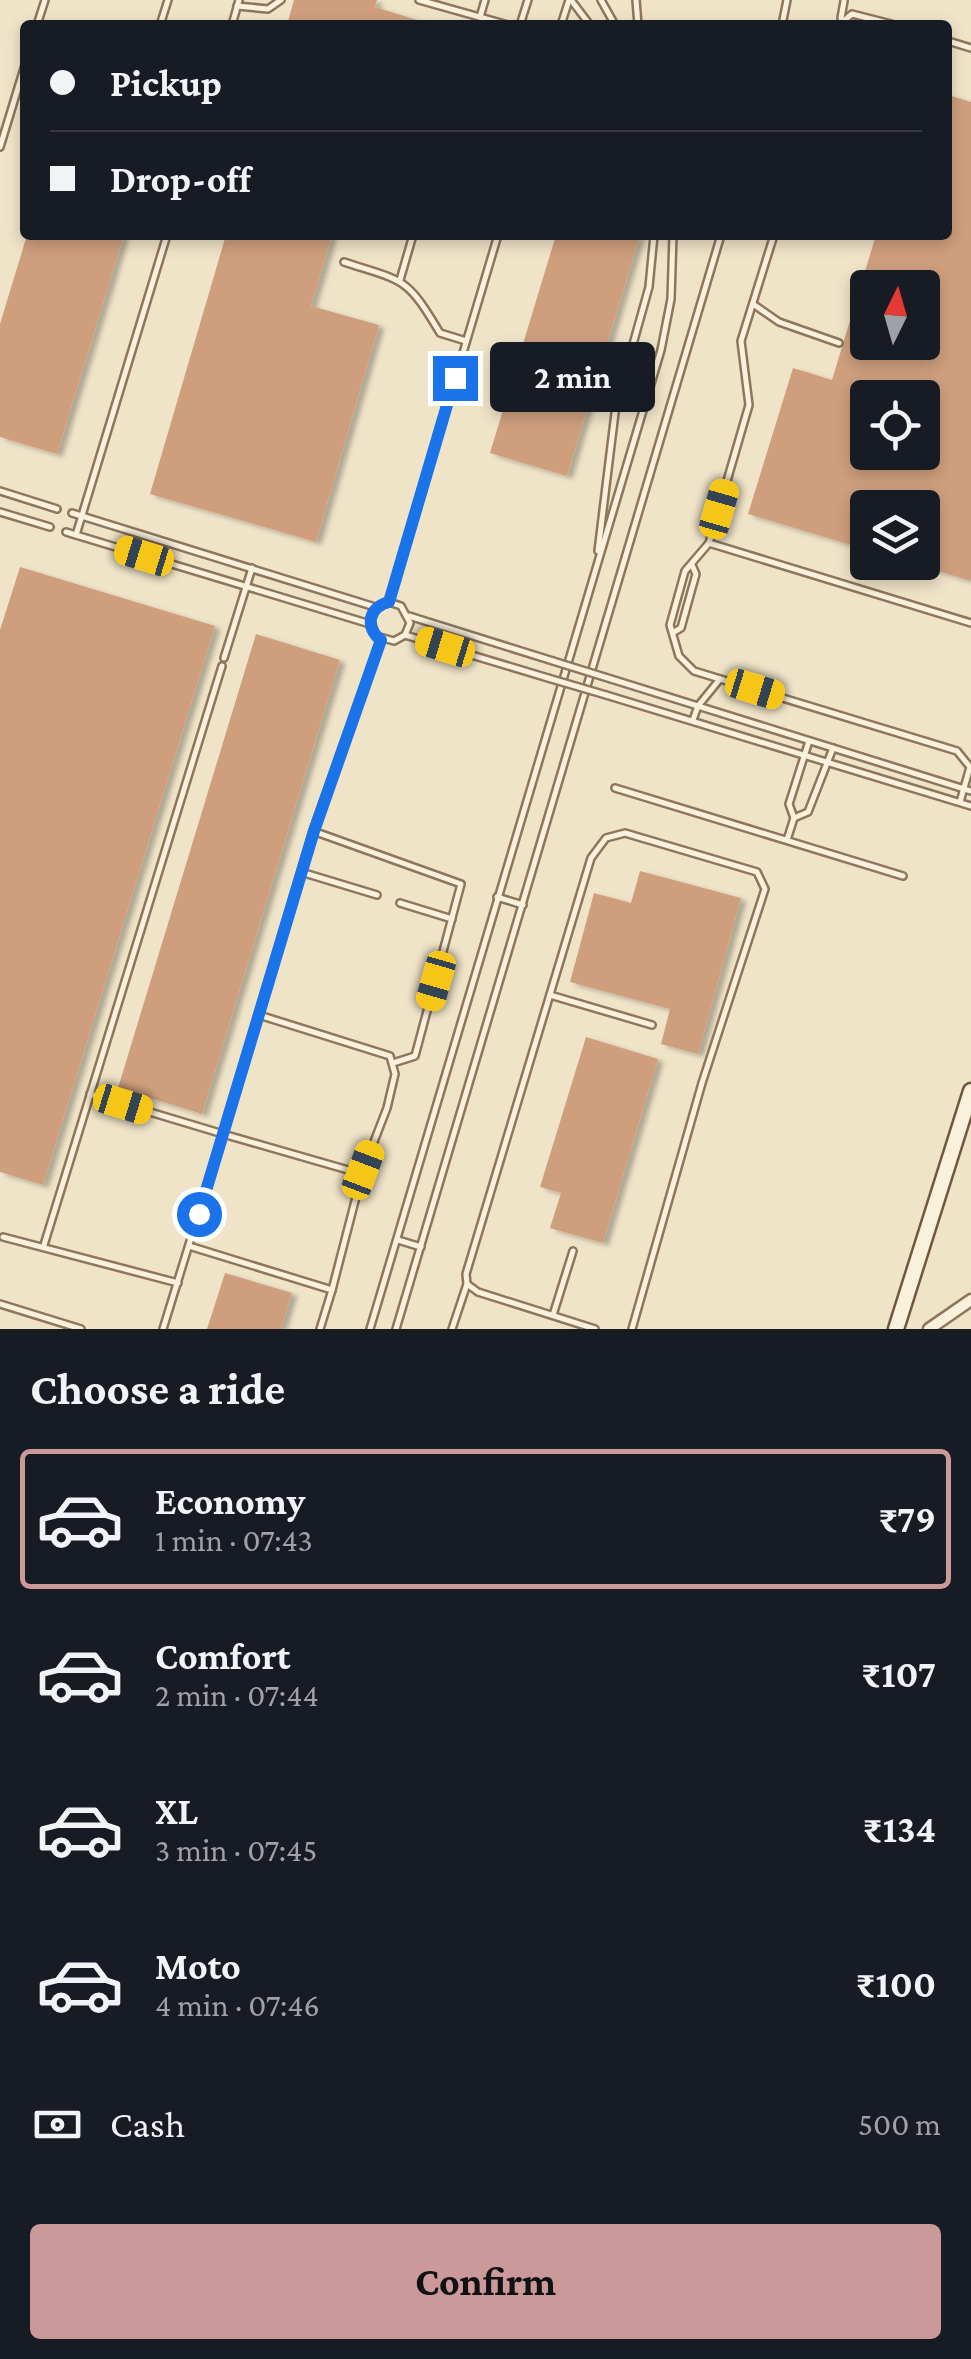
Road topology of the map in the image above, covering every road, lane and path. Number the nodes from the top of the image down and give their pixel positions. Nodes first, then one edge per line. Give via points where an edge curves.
1 (281, 0) edge
2 (419, 0) edge
3 (484, 0) edge
4 (570, 0) edge
5 (238, 3) edge
6 (480, 17) junction
7 (490, 20) edge
8 (586, 20) edge
9 (844, 20) edge
10 (875, 20) edge
11 (20, 81) edge
12 (0, 147) edge
13 (166, 240) edge
14 (412, 240) edge
15 (496, 240) edge
16 (654, 240) edge
17 (673, 240) edge
18 (719, 240) edge
19 (772, 240) edge
20 (344, 262) dead end
21 (400, 281) junction
22 (753, 304) junction
23 (466, 341) junction
24 (840, 343) dead end
25 (0, 491) edge
26 (57, 509) dead end
27 (0, 512) edge
28 (72, 513) dead end
29 (82, 516) junction
30 (50, 527) dead end
31 (66, 532) dead end
32 (76, 535) junction
33 (709, 544) junction
34 (597, 560) junction
35 (692, 565) junction
36 (252, 568) junction
37 (246, 587) junction
38 (389, 602) junction
39 (376, 608) junction
40 (409, 616) junction
41 (971, 623) edge
42 (370, 624) junction
43 (674, 632) junction
44 (405, 635) junction
45 (381, 640) junction
46 (720, 678) junction
47 (698, 706) junction
48 (693, 720) junction
49 (809, 741) junction
50 (832, 748) junction
51 (804, 755) junction
52 (828, 762) junction
53 (615, 788) dead end
54 (968, 790) edge
55 (960, 802) junction
56 (971, 806) edge
57 (794, 818) junction
58 (314, 831) junction
59 (786, 840) junction
60 (301, 872) junction
61 (903, 876) dead end
62 (377, 895) dead end
63 (497, 898) junction
64 (400, 903) dead end
65 (523, 904) junction
66 (452, 918) junction
67 (550, 995) junction
68 (258, 1014) junction
69 (652, 1025) dead end
70 (394, 1063) junction
71 (971, 1091) edge
72 (90, 1094) junction
73 (222, 1134) junction
74 (362, 1174) junction
75 (3, 1236) dead end
76 (398, 1240) junction
77 (44, 1245) junction
78 (189, 1246) junction
79 (421, 1246) junction
80 (573, 1251) dead end
81 (178, 1284) junction
82 (467, 1284) junction
83 (332, 1290) junction
84 (971, 1300) edge
85 (0, 1304) edge
86 (553, 1316) junction
87 (81, 1329) edge
88 (164, 1329) edge
89 (320, 1329) edge
90 (370, 1329) edge
91 (396, 1329) edge
92 (452, 1329) edge
93 (595, 1329) edge
94 (632, 1329) edge
95 (896, 1329) edge
96 (929, 1329) edge

1 - 5 lane via 268,9
2 - 6 lane
3 - 6 lane
4 - 8 lane
6 - 7 lane
9 - 10 lane via 852,14
11 - 12 lane
13 - 29 lane
14 - 21 lane
15 - 23 lane
16 - 34 lane via 650,287 611,430
17 - 34 lane via 661,350
18 - 65 lane
19 - 22 lane
20 - 21 lane
21 - 23 lane via 414,290 440,332
22 - 24 lane via 779,322
22 - 33 lane via 740,350 749,404
23 - 38 lane
25 - 26 lane
27 - 30 lane
28 - 29 lane
29 - 32 lane
29 - 36 lane
31 - 32 lane
32 - 37 lane
33 - 35 lane
33 - 41 lane
34 - 63 lane
35 - 43 lane via 670,625
35 - 43 lane via 696,574 681,628
36 - 37 lane
36 - 39 lane
37 - 42 lane
37 - 72 lane
38 - 39 lane
38 - 40 lane
39 - 42 lane
40 - 44 lane
40 - 47 lane, bridge
42 - 45 lane
43 - 46 lane via 685,665
44 - 45 lane
44 - 48 lane, bridge
45 - 58 lane
46 - 47 lane
46 - 54 lane via 958,751 970,767
47 - 48 lane
47 - 49 lane
48 - 51 lane
49 - 50 lane
49 - 51 lane
50 - 52 lane
50 - 54 lane
51 - 52 lane
51 - 57 lane via 789,804
52 - 55 lane
52 - 57 lane via 808,812
53 - 59 lane
54 - 55 lane
55 - 56 lane
57 - 59 lane
58 - 60 lane
58 - 66 lane via 458,882
59 - 61 lane
60 - 62 lane
60 - 68 lane
63 - 65 lane
63 - 76 lane
64 - 66 lane
65 - 79 lane
66 - 70 lane via 415,1056
67 - 69 lane
67 - 82 lane
67 - 94 lane via 591,858 606,838 638,836 762,876 764,898 702,1083
68 - 70 lane via 390,1056
68 - 73 lane
70 - 74 lane via 387,1108
71 - 95 street
72 - 73 lane
72 - 77 lane
73 - 74 lane
73 - 78 lane
74 - 83 lane
75 - 77 lane
76 - 79 lane
76 - 90 lane
77 - 81 lane
78 - 81 lane
78 - 83 lane
79 - 91 lane
80 - 86 lane
81 - 88 lane
82 - 86 lane
82 - 92 lane
83 - 89 lane
84 - 96 street
85 - 87 lane
86 - 93 lane

